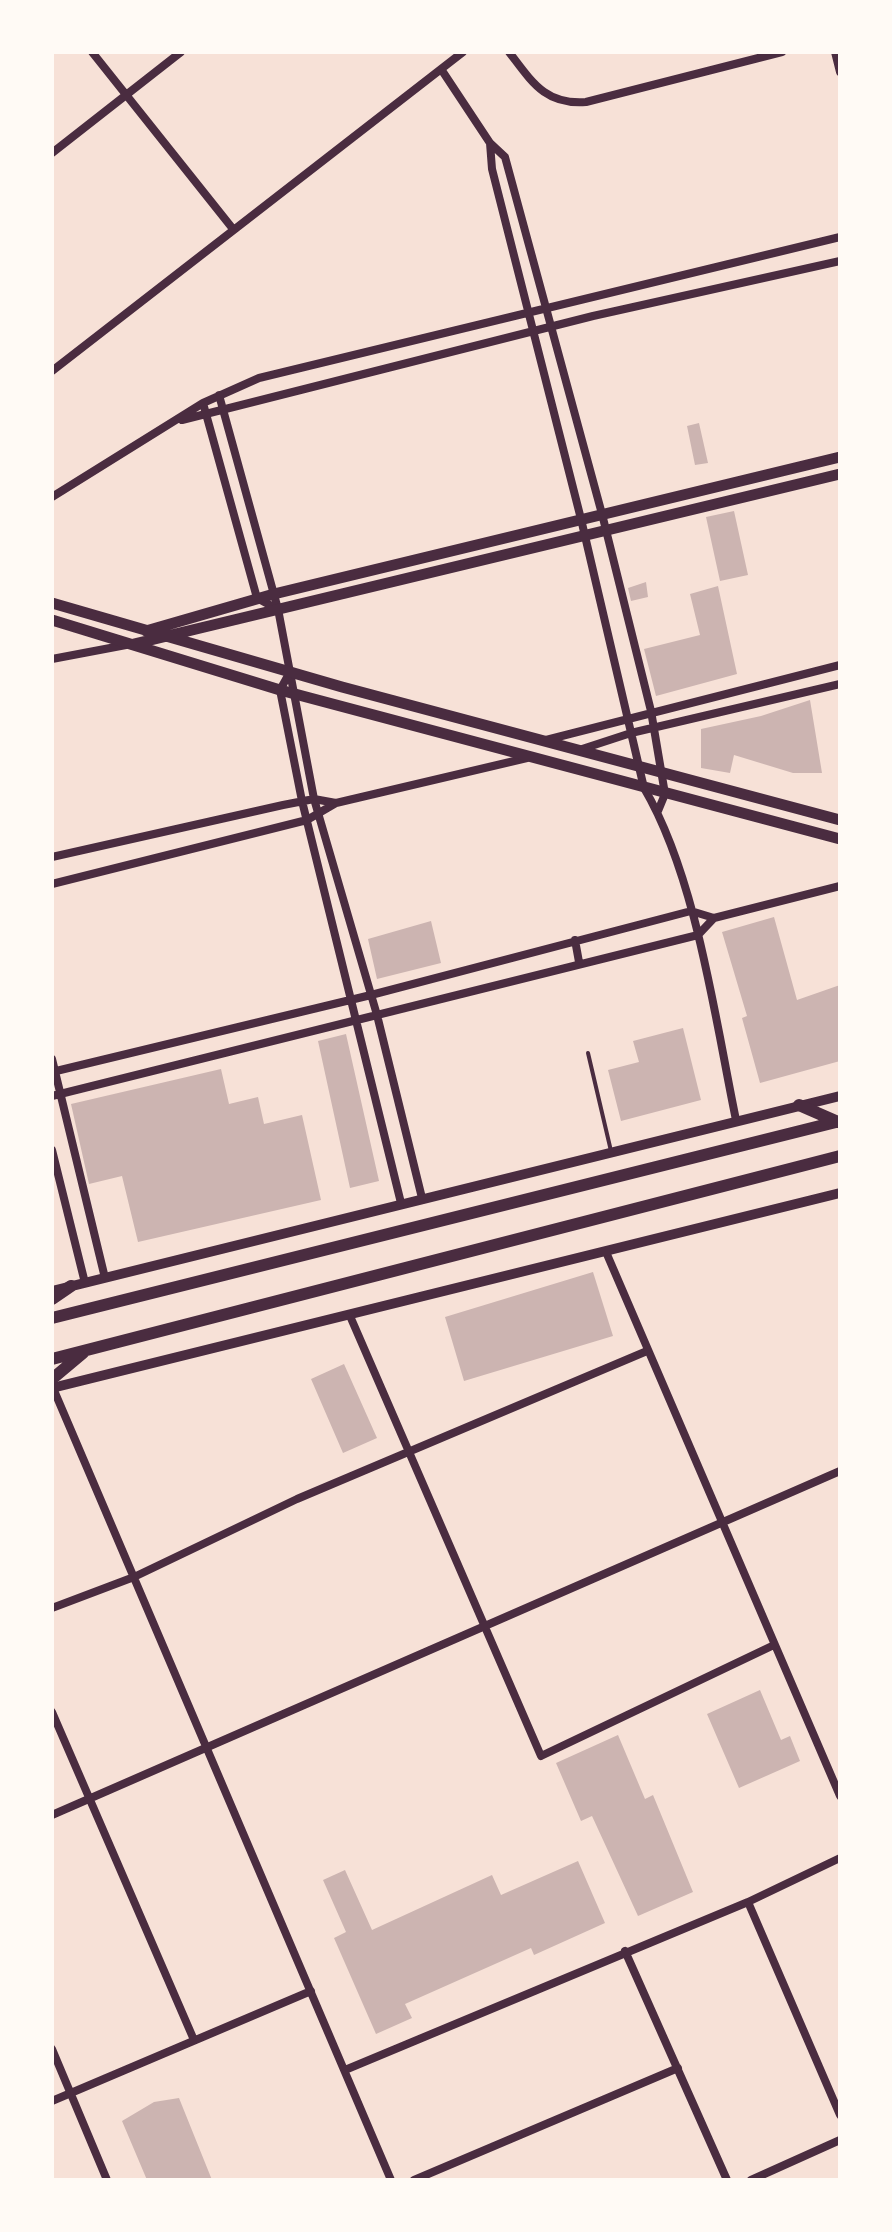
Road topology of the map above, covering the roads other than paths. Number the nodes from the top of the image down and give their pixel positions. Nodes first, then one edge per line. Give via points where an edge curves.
1 (92, 52) edge
2 (181, 52) edge
3 (463, 52) edge
4 (509, 52) edge
5 (782, 52) edge
6 (835, 52) edge
7 (441, 69) junction
8 (840, 72) edge
9 (126, 96) junction
10 (490, 143) junction
11 (52, 153) edge
12 (522, 221) junction
13 (505, 226) junction
14 (233, 229) junction
15 (840, 237) edge
16 (840, 261) edge
17 (546, 307) junction
18 (526, 312) junction
19 (551, 327) junction
20 (531, 332) junction
21 (331, 360) junction
22 (52, 371) edge
23 (335, 380) junction
24 (219, 395) junction
25 (203, 403) junction
26 (223, 408) junction
27 (207, 414) junction
28 (178, 421) junction
29 (840, 457) edge
30 (840, 474) edge
31 (52, 497) edge
32 (602, 514) junction
33 (581, 519) junction
34 (604, 529) junction
35 (585, 534) junction
36 (274, 594) junction
37 (257, 598) junction
38 (52, 603) edge
39 (278, 609) junction
40 (52, 620) edge
41 (145, 631) junction
42 (167, 637) junction
43 (112, 638) junction
44 (133, 644) junction
45 (99, 647) junction
46 (52, 659) edge
47 (840, 665) edge
48 (291, 671) junction
49 (840, 684) edge
50 (286, 691) junction
51 (651, 711) junction
52 (626, 717) junction
53 (654, 728) junction
54 (631, 733) junction
55 (540, 742) junction
56 (574, 751) junction
57 (532, 756) junction
58 (640, 767) junction
59 (661, 773) junction
60 (644, 788) junction
61 (665, 794) junction
62 (314, 799) junction
63 (302, 801) junction
64 (336, 803) junction
65 (658, 811) junction
66 (318, 816) junction
67 (307, 820) junction
68 (840, 820) edge
69 (840, 839) edge
70 (52, 857) edge
71 (52, 884) edge
72 (840, 886) edge
73 (348, 909) junction
74 (691, 911) junction
75 (332, 914) junction
76 (714, 918) junction
77 (698, 935) junction
78 (575, 940) junction
79 (579, 962) junction
80 (371, 995) junction
81 (353, 999) junction
82 (377, 1015) junction
83 (359, 1020) junction
84 (588, 1053) dead end
85 (52, 1059) edge
86 (53, 1071) edge
87 (56, 1095) edge
88 (840, 1096) edge
89 (799, 1105) junction
90 (736, 1120) junction
91 (839, 1122) edge
92 (52, 1150) edge
93 (611, 1151) junction
94 (840, 1156) edge
95 (840, 1193) edge
96 (422, 1198) junction
97 (401, 1203) junction
98 (606, 1252) junction
99 (105, 1278) junction
100 (85, 1283) junction
101 (71, 1286) junction
102 (52, 1291) edge
103 (52, 1299) edge
104 (350, 1316) junction
105 (52, 1318) edge
106 (86, 1350) junction
107 (647, 1351) junction
108 (52, 1359) edge
109 (52, 1385) edge
110 (408, 1452) junction
111 (840, 1471) edge
112 (720, 1520) junction
113 (134, 1577) junction
114 (52, 1608) edge
115 (483, 1625) junction
116 (774, 1645) junction
117 (52, 1712) edge
118 (208, 1750) junction
119 (840, 1796) edge
120 (90, 1799) junction
121 (52, 1815) edge
122 (840, 1858) edge
123 (748, 1902) junction
124 (625, 1951) junction
125 (311, 1991) junction
126 (194, 2040) junction
127 (52, 2049) edge
128 (678, 2068) junction
129 (345, 2070) junction
130 (71, 2093) junction
131 (52, 2101) edge
132 (840, 2115) edge
133 (840, 2140) edge
134 (107, 2180) edge
135 (391, 2180) edge
136 (414, 2180) edge
137 (727, 2180) edge
138 (751, 2180) edge

1 - 9 street
2 - 9 street
3 - 7 street
4 - 5 street via 541,91 565,104
6 - 8 street
7 - 10 street
7 - 14 street
9 - 11 street
9 - 14 street
10 - 12 street via 505,157
10 - 13 street
12 - 13 street
12 - 17 street
13 - 18 street
14 - 22 street
15 - 17 street
16 - 19 street
17 - 18 street
17 - 19 street
18 - 20 street
18 - 21 street
19 - 20 street
19 - 32 street
20 - 23 street
20 - 33 street
21 - 23 street
21 - 24 street via 259,378
23 - 26 street
24 - 25 street
24 - 26 street
25 - 27 street
25 - 28 street
26 - 27 street
26 - 36 street
27 - 28 street
27 - 37 street
28 - 31 street
29 - 32 main road
30 - 34 main road
32 - 33 main road
32 - 34 street
33 - 35 street
33 - 36 main road
34 - 35 main road
34 - 51 street
35 - 39 main road
35 - 52 street
36 - 37 main road
36 - 39 street
37 - 39 street
37 - 41 main road
38 - 41 main road
39 - 42 main road
39 - 48 street
40 - 43 main road
41 - 42 main road
41 - 43 main road
42 - 44 main road
42 - 48 main road
43 - 44 main road
43 - 45 street
44 - 45 street
44 - 50 main road
45 - 46 street
47 - 51 street
48 - 50 street
48 - 55 main road
49 - 53 street
50 - 57 main road
50 - 62 street
50 - 63 street
51 - 52 street
51 - 53 street
52 - 54 street
52 - 55 street
53 - 54 street
53 - 59 street
54 - 56 street
54 - 58 street
55 - 56 main road
56 - 58 main road
57 - 60 main road
57 - 64 street
58 - 59 main road
58 - 60 street
59 - 61 street
59 - 68 main road
60 - 61 main road
60 - 65 street
61 - 65 street
61 - 69 main road
62 - 63 street
62 - 64 street
62 - 66 street
63 - 67 street
63 - 70 street
64 - 66 street
65 - 74 street
66 - 67 street
66 - 73 street
67 - 71 street
67 - 75 street
72 - 76 street
73 - 75 street
73 - 80 street
74 - 76 street
74 - 77 street
74 - 78 street
75 - 81 street
76 - 77 street
77 - 79 street
77 - 90 street
78 - 79 street
78 - 80 street
79 - 82 street
80 - 81 street
80 - 82 street
81 - 83 street
81 - 86 street
82 - 83 street
82 - 96 street
83 - 87 street
83 - 97 street
84 - 93 lane
85 - 86 street
86 - 87 street
87 - 99 street
88 - 89 street
89 - 90 street
89 - 91 main road
90 - 93 street
91 - 105 main road
92 - 100 street
93 - 96 street
94 - 106 main road
95 - 98 street
96 - 97 street
97 - 99 street
98 - 104 street
98 - 107 street
99 - 100 street
100 - 101 street
101 - 102 street
101 - 103 main road
104 - 109 street
104 - 110 street
106 - 108 main road
106 - 109 main road
107 - 110 street
107 - 112 street
109 - 113 street
110 - 113 street
110 - 115 street
111 - 112 street
112 - 115 street
112 - 116 street
113 - 114 street
113 - 118 street
115 - 116 street via 541,1756
115 - 118 street
116 - 119 street
117 - 120 street
118 - 120 street
118 - 125 street
120 - 121 street
120 - 126 street
122 - 123 street
123 - 124 street
123 - 132 street
124 - 128 street
124 - 129 street
125 - 126 street
125 - 129 street
126 - 130 street
127 - 130 street
128 - 136 street
128 - 137 street
129 - 135 street
130 - 131 street
130 - 134 street
133 - 138 street

